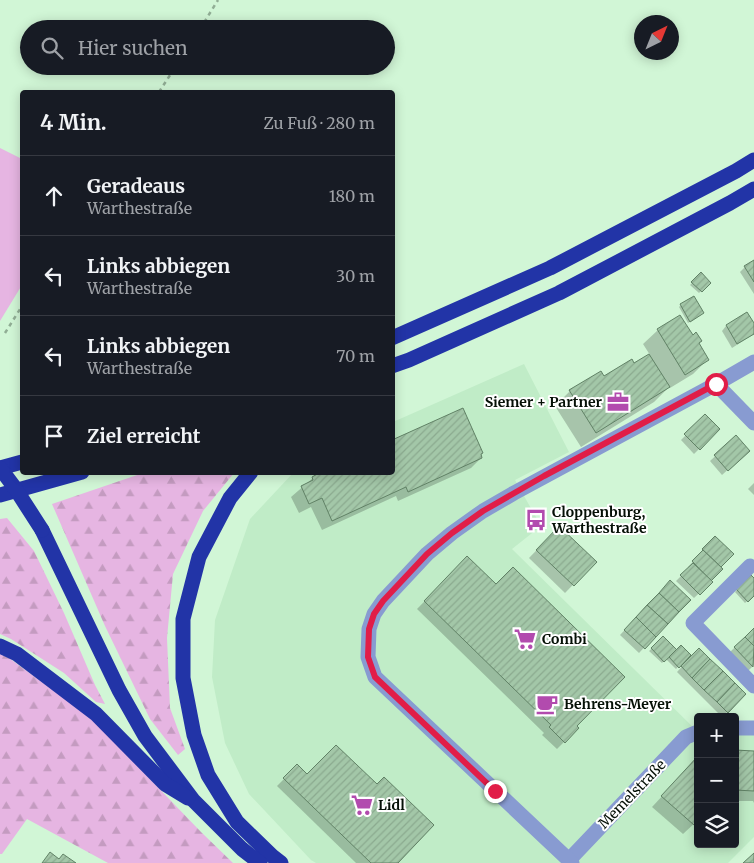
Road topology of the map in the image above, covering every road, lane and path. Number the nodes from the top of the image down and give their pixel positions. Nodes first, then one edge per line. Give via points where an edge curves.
1 (218, 0) edge
2 (206, 20) edge
3 (170, 75) edge
4 (160, 90) edge
5 (754, 160) edge
6 (754, 189) edge
7 (20, 309) edge
8 (5, 333) dead end
9 (395, 337) edge
10 (754, 362) edge
11 (395, 366) edge
12 (716, 384) junction
13 (754, 423) edge
14 (20, 463) edge
15 (0, 468) edge
16 (71, 475) edge
17 (249, 475) edge
18 (0, 495) edge
19 (750, 566) dead end
20 (0, 646) edge
21 (754, 686) edge
22 (739, 728) edge
23 (754, 728) edge
24 (694, 734) edge
25 (193, 800) junction
26 (571, 861) edge
27 (260, 863) edge
28 (281, 863) edge

1 - 2 path
3 - 4 path
5 - 9 highway via 550,268
6 - 11 highway via 559,292
7 - 8 path
10 - 12 street
12 - 13 street
12 - 26 street via 483,511 427,554 383,601 369,629 368,657 375,677
14 - 15 highway
15 - 25 highway, bridge via 42,530 119,690 145,736
16 - 18 highway
17 - 28 highway via 230,498 198,557 183,619 183,678 194,735 208,775 237,822
19 - 21 street via 693,623
20 - 25 highway via 17,654 96,714 165,784
22 - 23 street
24 - 26 street, Memelstraße via 686,737
25 - 27 highway

